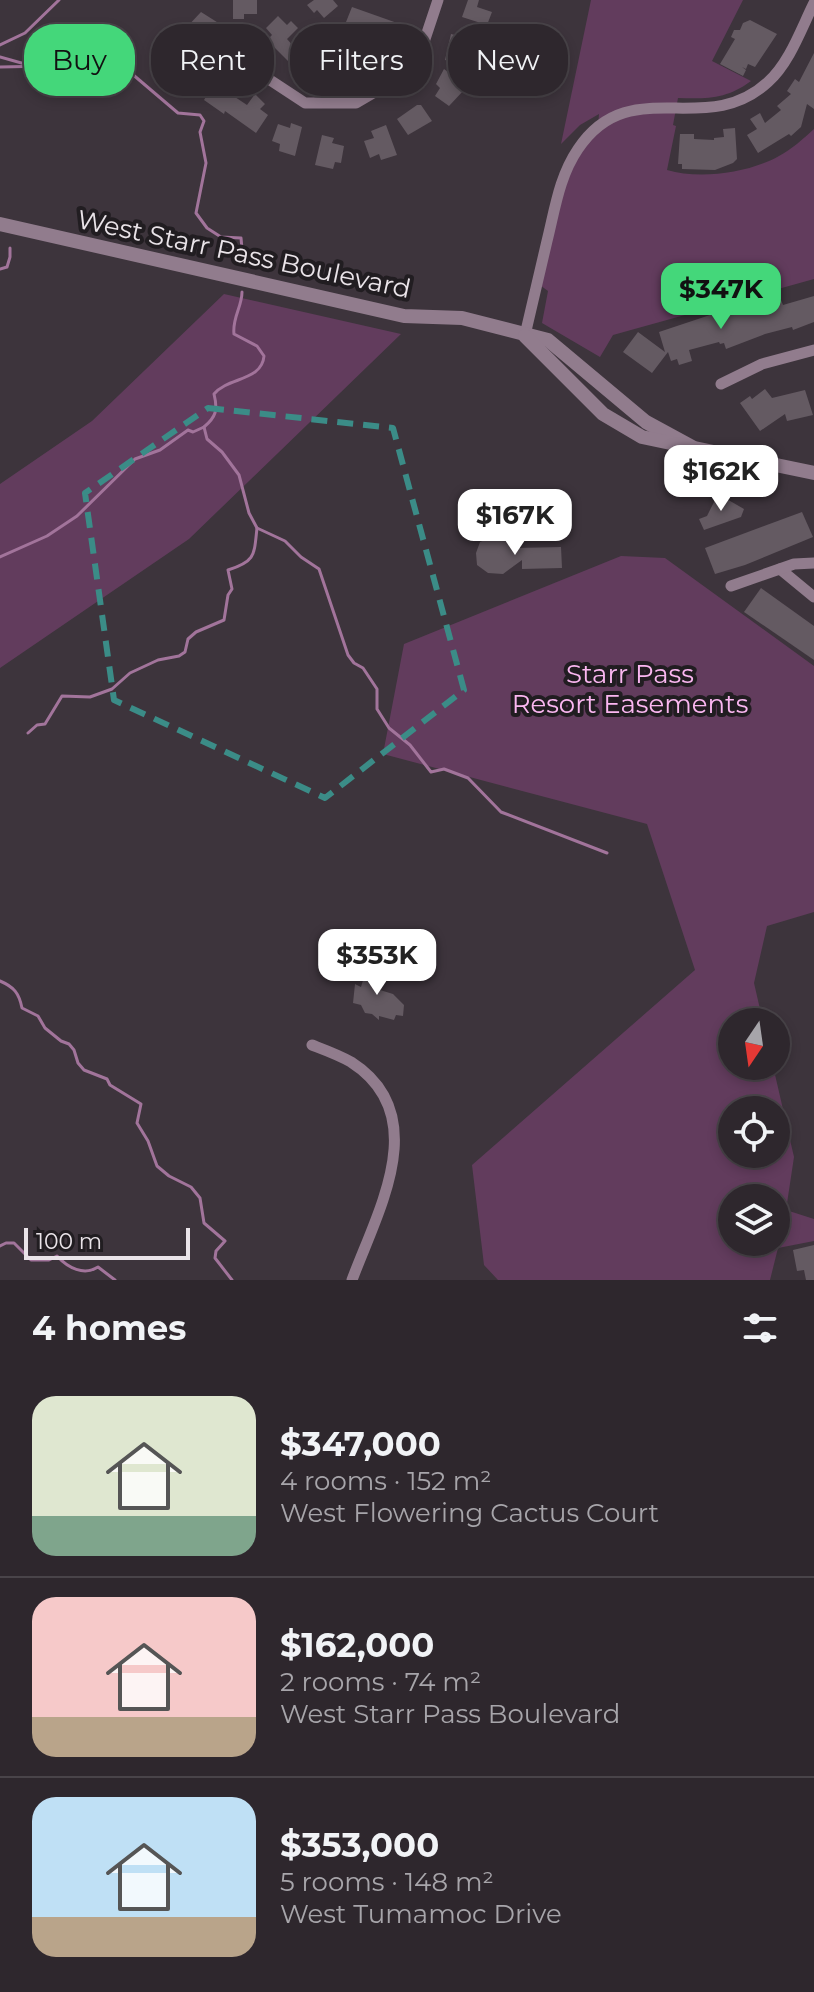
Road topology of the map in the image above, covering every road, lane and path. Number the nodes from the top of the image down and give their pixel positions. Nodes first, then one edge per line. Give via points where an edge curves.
1 (424, 0) edge
2 (438, 2) edge
3 (814, 3) edge
4 (810, 20) edge
5 (274, 83) edge
6 (0, 224) edge
7 (525, 335) junction
8 (814, 350) edge
9 (721, 384) dead end
10 (692, 447) junction
11 (814, 473) edge
12 (814, 563) edge
13 (780, 569) junction
14 (731, 586) dead end
15 (814, 597) edge
16 (312, 1045) dead end
17 (352, 1280) edge

1 - 2 street
2 - 5 street via 423,45 397,79 356,103 305,103
3 - 4 street
4 - 7 street via 770,81 750,96 714,109 638,108 595,130 561,180
6 - 7 street, West Starr Pass Boulevard via 404,316 462,318
7 - 10 street, West Starr Pass Boulevard via 548,340 646,422
7 - 10 street, West Starr Pass Boulevard via 603,414 642,437
8 - 9 street via 762,364
10 - 11 street, West Starr Pass Boulevard
12 - 13 street
13 - 14 street
13 - 15 street
16 - 17 street via 364,1073 389,1109 396,1136 394,1165

